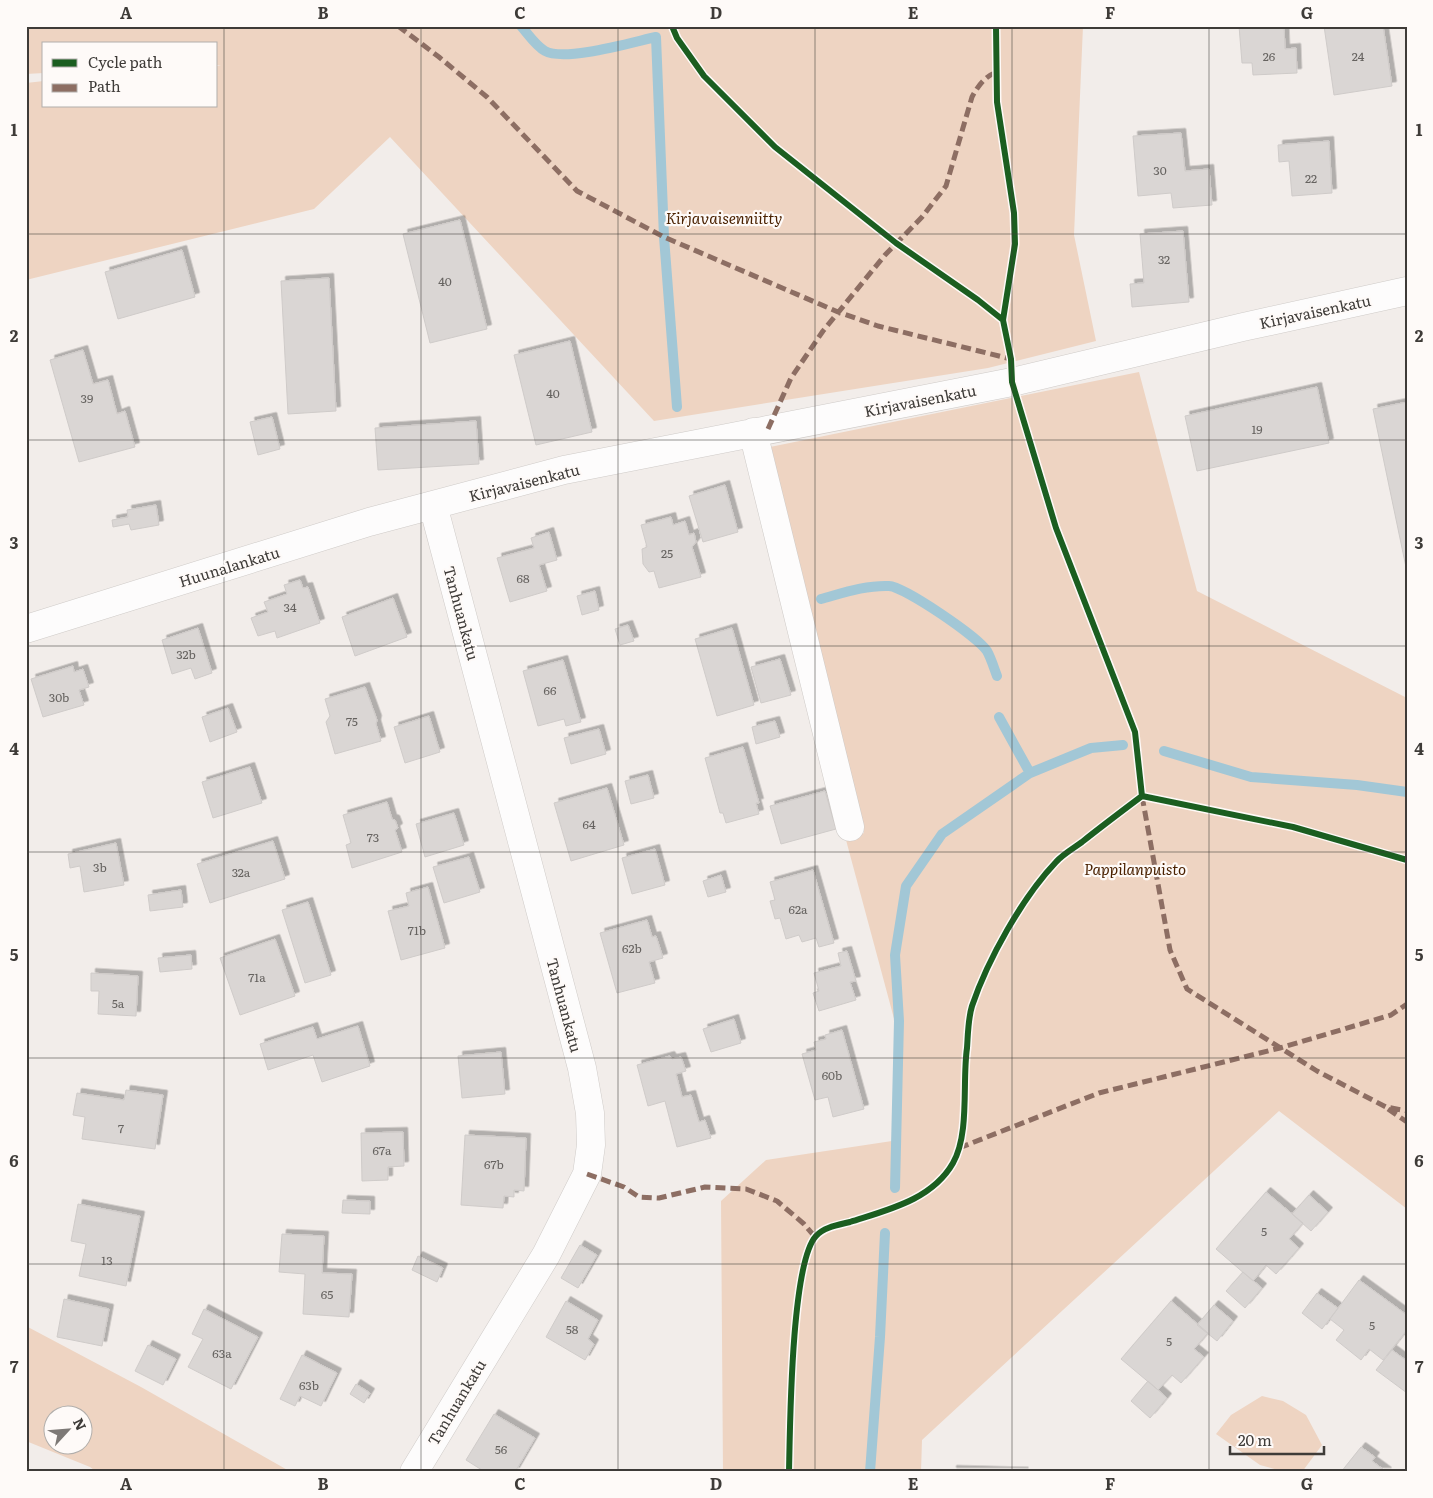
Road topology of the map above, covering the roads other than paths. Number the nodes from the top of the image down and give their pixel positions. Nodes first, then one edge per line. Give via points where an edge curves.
1 (1407, 291) edge
2 (753, 432) junction
3 (433, 505) junction
4 (26, 628) edge
5 (850, 827) dead end
6 (414, 1472) edge

1 - 2 street, Kirjavaisenkatu via 1012,382
2 - 3 street, Kirjavaisenkatu via 564,470
2 - 5 street
3 - 4 street, Huunalankatu
3 - 6 street, Tanhuankatu via 582,1068 590,1113 591,1145 587,1174 546,1255

